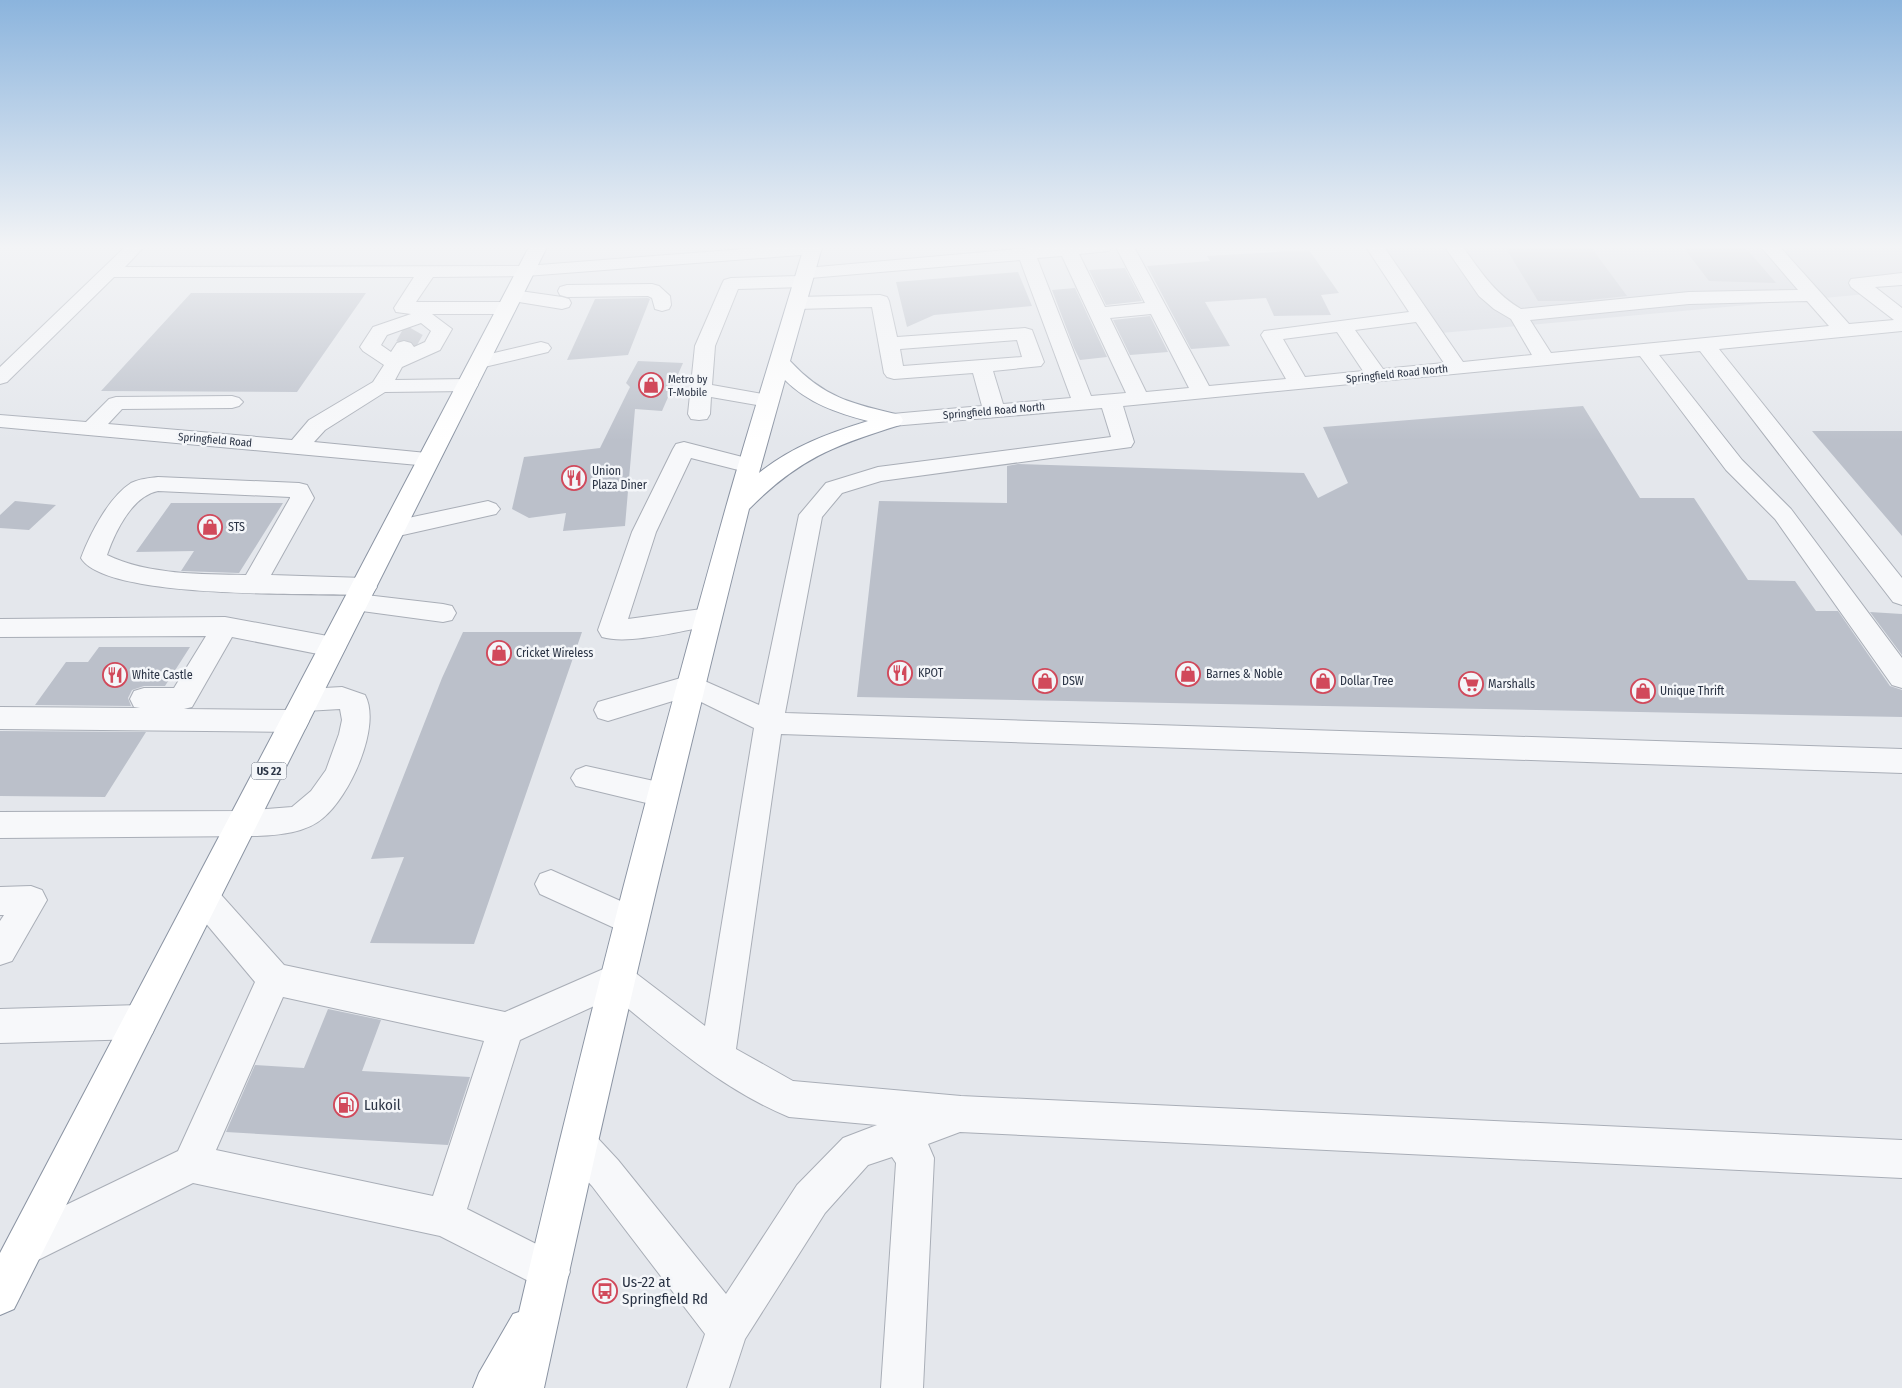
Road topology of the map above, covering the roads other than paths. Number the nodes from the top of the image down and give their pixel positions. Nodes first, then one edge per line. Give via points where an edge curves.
1 (68, 312) edge
2 (405, 312) edge
3 (479, 312) edge
4 (505, 312) edge
5 (719, 312) edge
6 (793, 312) edge
7 (882, 312) edge
8 (1049, 312) edge
9 (1120, 312) edge
10 (1159, 312) edge
11 (1418, 312) edge
12 (1512, 312) edge
13 (1550, 312) edge
14 (1827, 312) edge
15 (1098, 314) joint
16 (1518, 315) junction
17 (1421, 316) junction
18 (1902, 325) edge
19 (1343, 327) junction
20 (1843, 330) junction
21 (413, 333) junction
22 (889, 344) junction
23 (1705, 344) junction
24 (541, 348) dead end
25 (1645, 350) junction
26 (1545, 360) junction
27 (779, 361) junction
28 (981, 366) junction
29 (1457, 368) junction
30 (474, 374) junction
31 (1378, 376) junction
32 (0, 378) edge
33 (1299, 384) junction
34 (381, 386) junction
35 (701, 389) junction
36 (1202, 393) junction
37 (1139, 398) junction
38 (768, 401) junction
39 (1111, 401) junction
40 (232, 402) dead end
41 (1083, 403) junction
42 (994, 411) junction
43 (698, 414) dead end
44 (892, 420) junction
45 (0, 421) edge
46 (91, 429) junction
47 (297, 448) junction
48 (429, 459) junction
49 (750, 466) junction
50 (738, 506) junction
51 (488, 509) dead end
52 (394, 529) junction
53 (254, 583) junction
54 (360, 595) junction
55 (1902, 596) edge
56 (443, 613) dead end
57 (708, 617) junction
58 (225, 626) junction
59 (0, 628) edge
60 (333, 647) junction
61 (1902, 678) edge
62 (691, 685) junction
63 (0, 699) edge
64 (301, 710) junction
65 (608, 710) dead end
66 (0, 718) edge
67 (769, 723) junction
68 (1902, 761) edge
69 (586, 778) dead end
70 (662, 795) junction
71 (242, 824) junction
72 (0, 825) edge
73 (551, 884) dead end
74 (204, 898) junction
75 (0, 901) edge
76 (632, 921) junction
77 (0, 950) edge
78 (274, 979) junction
79 (617, 979) junction
80 (140, 1022) junction
81 (0, 1026) edge
82 (506, 1029) junction
83 (717, 1058) junction
84 (961, 1114) junction
85 (900, 1136) junction
86 (578, 1144) junction
87 (1902, 1159) edge
88 (191, 1164) junction
89 (445, 1218) junction
90 (26, 1245) junction
91 (546, 1287) junction
92 (0, 1295) edge
93 (727, 1329) junction
94 (494, 1388) edge
95 (523, 1388) edge
96 (708, 1388) edge
97 (902, 1388) edge

1 - 32 street
2 - 21 street
3 - 21 street
4 - 30 highway, US 22
5 - 35 street via 705,346
6 - 27 highway
7 - 22 street
8 - 41 street
9 - 15 street
10 - 36 street
11 - 17 street
12 - 16 street
13 - 16 street
14 - 20 street
15 - 37 street
16 - 26 street
17 - 19 street
17 - 29 street
18 - 20 street, Springfield Road North
19 - 31 street
19 - 33 street via 1271,335
20 - 23 street, Springfield Road North
21 - 34 street
22 - 28 street via 894,373
22 - 28 street via 1025,334 1034,362
23 - 25 street, Springfield Road North
23 - 55 street
24 - 30 street
25 - 26 street, Springfield Road North
25 - 61 street via 1734,465 1783,514
26 - 29 street, Springfield Road North
27 - 38 highway
27 - 44 highway via 816,395 854,411
28 - 42 street
29 - 31 street, Springfield Road North
30 - 34 street
30 - 48 highway, US 22
31 - 33 street, Springfield Road North
33 - 36 street, Springfield Road North
34 - 47 street via 317,425
35 - 38 street
35 - 43 street
36 - 37 street, Springfield Road North
37 - 39 street, Springfield Road North
38 - 49 highway
39 - 41 street, Springfield Road North
39 - 67 street via 1123,442 878,474 834,488 811,515
40 - 46 street via 116,403
41 - 42 street, Springfield Road North
42 - 44 street, Springfield Road North
44 - 50 highway via 807,451 777,470
45 - 46 street, Springfield Road
46 - 47 street, Springfield Road
47 - 48 street, Springfield Road
48 - 52 highway, US 22
49 - 50 highway
49 - 57 street via 684,449 644,532 611,630
50 - 57 highway
51 - 52 street
52 - 54 highway, US 22
53 - 53 street via 165,579 104,566 93,558 105,528 140,487 158,484 299,490 302,498
53 - 54 street
54 - 56 street
54 - 60 highway, US 22
57 - 62 highway
58 - 59 street
58 - 60 street
58 - 63 street via 182,699
60 - 64 highway, US 22
62 - 65 street
62 - 67 street
62 - 70 highway
64 - 66 street
64 - 71 highway, US 22
64 - 71 street via 342,698 355,703 356,721 348,753 333,785 321,803 303,815 281,822
67 - 68 street
67 - 83 street
69 - 70 street
70 - 76 highway
71 - 72 street
71 - 74 highway, US 22
73 - 76 street
74 - 78 street
74 - 80 highway, US 22
75 - 77 street via 31,900
76 - 79 highway
78 - 82 street
78 - 88 street
79 - 82 street
79 - 83 street
79 - 86 highway
80 - 81 street
80 - 90 highway, US 22
82 - 89 street
83 - 84 street via 789,1099
84 - 85 street
84 - 87 street
85 - 93 street via 856,1151 811,1199
85 - 97 street via 915,1158
86 - 91 highway
86 - 93 street via 605,1173
88 - 89 street
88 - 90 street
89 - 91 street
90 - 92 highway, US 22
91 - 94 highway
91 - 95 highway
93 - 96 street

